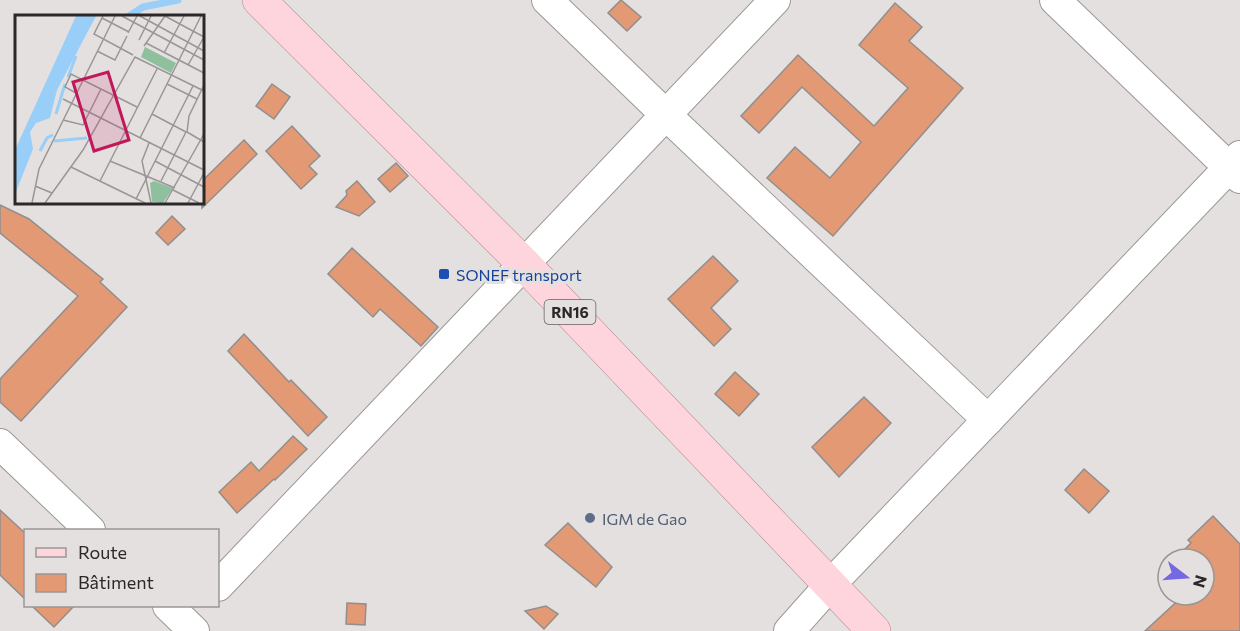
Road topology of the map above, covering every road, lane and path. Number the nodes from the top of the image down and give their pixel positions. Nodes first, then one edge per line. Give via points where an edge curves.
1 (259, 0) edge
2 (548, 0) edge
3 (775, 0) edge
4 (1055, 0) edge
5 (666, 115) junction
6 (1236, 167) edge
7 (524, 264) junction
8 (988, 420) junction
9 (0, 444) edge
10 (88, 529) edge
11 (219, 585) edge
12 (830, 585) junction
13 (789, 631) edge
14 (874, 631) edge

1 - 7 main road, RN16
2 - 5 street
3 - 5 street
4 - 6 street
5 - 7 street
5 - 8 street
6 - 8 street
7 - 11 street
7 - 12 main road, RN16
8 - 12 street
9 - 10 street
12 - 13 street
12 - 14 main road, RN16

